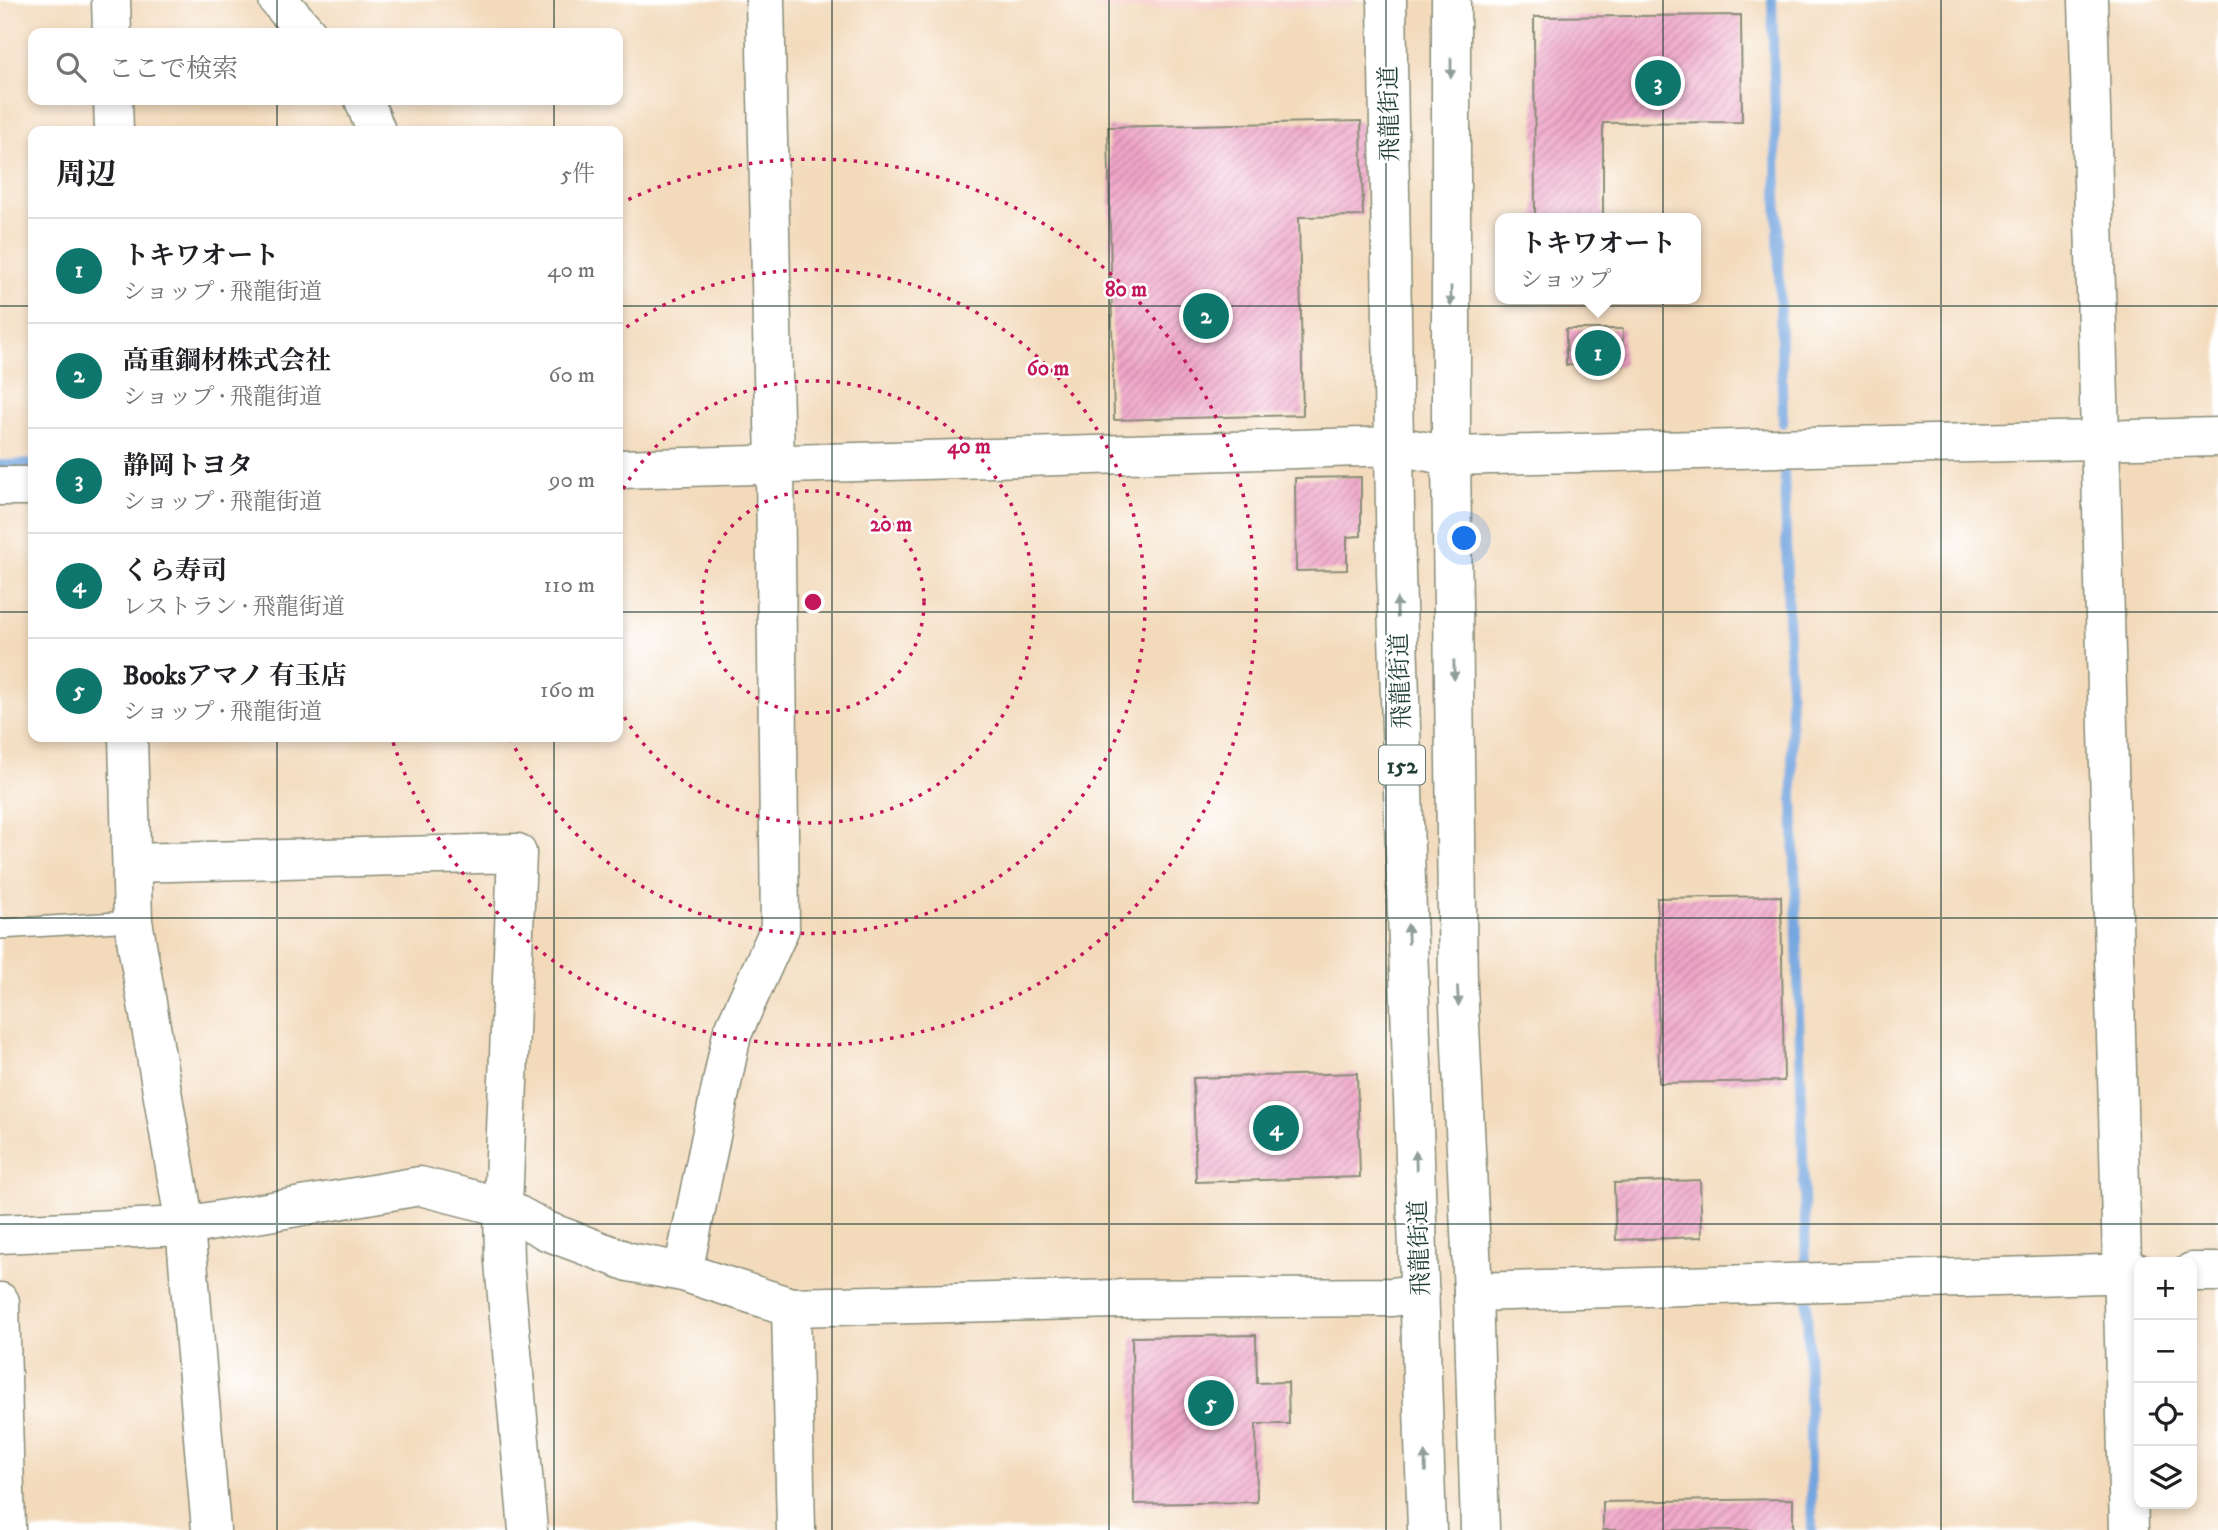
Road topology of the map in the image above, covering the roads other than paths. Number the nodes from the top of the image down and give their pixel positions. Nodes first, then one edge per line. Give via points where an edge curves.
1 (111, 0) edge
2 (278, 0) edge
3 (765, 0) edge
4 (1387, 0) edge
5 (1451, 0) edge
6 (2088, 0) edge
7 (112, 28) edge
8 (303, 28) edge
9 (113, 105) edge
10 (366, 105) edge
11 (114, 126) edge
12 (374, 126) edge
13 (2218, 437) edge
14 (2098, 441) junction
15 (1396, 446) junction
16 (1451, 456) junction
17 (775, 466) junction
18 (623, 469) edge
19 (0, 486) edge
20 (28, 486) edge
21 (128, 742) edge
22 (132, 863) junction
23 (133, 922) junction
24 (0, 929) edge
25 (503, 1207) junction
26 (185, 1226) junction
27 (0, 1234) edge
28 (683, 1272) junction
29 (2197, 1272) edge
30 (2218, 1272) edge
31 (2132, 1273) edge
32 (1473, 1292) junction
33 (1420, 1293) junction
34 (0, 1302) edge
35 (791, 1307) junction
36 (6, 1530) edge
37 (211, 1530) edge
38 (528, 1530) edge
39 (796, 1530) edge
40 (1427, 1530) edge
41 (1480, 1530) edge
42 (2129, 1530) edge

1 - 7 main road
2 - 8 main road
3 - 17 main road
4 - 15 main road, 飛龍街道 / 152
5 -> 16 main road, 飛龍街道 / 152
6 - 14 main road
9 - 11 main road
10 - 12 main road
13 - 14 main road
14 - 16 main road
14 - 31 main road
15 - 16 main road
15 - 17 main road
33 -> 15 main road, 飛龍街道 / 152 via 1396,586
16 -> 32 main road, 飛龍街道 / 152 via 1458,986
17 - 18 main road
17 - 28 main road via 780,928 732,1034
19 - 20 main road
21 - 22 main road
22 - 23 main road
22 - 25 main road via 517,853
23 - 24 lane
23 - 26 main road
25 - 26 main road via 420,1186
25 - 28 main road via 547,1231 629,1262
25 - 38 main road
26 - 27 main road
26 - 37 main road
28 - 35 main road
29 - 30 main road
31 - 32 main road
31 - 42 main road
32 - 41 main road, 飛龍街道 / 152
33 - 35 main road
40 -> 33 main road, 飛龍街道 / 152
34 - 36 main road
35 - 39 main road

